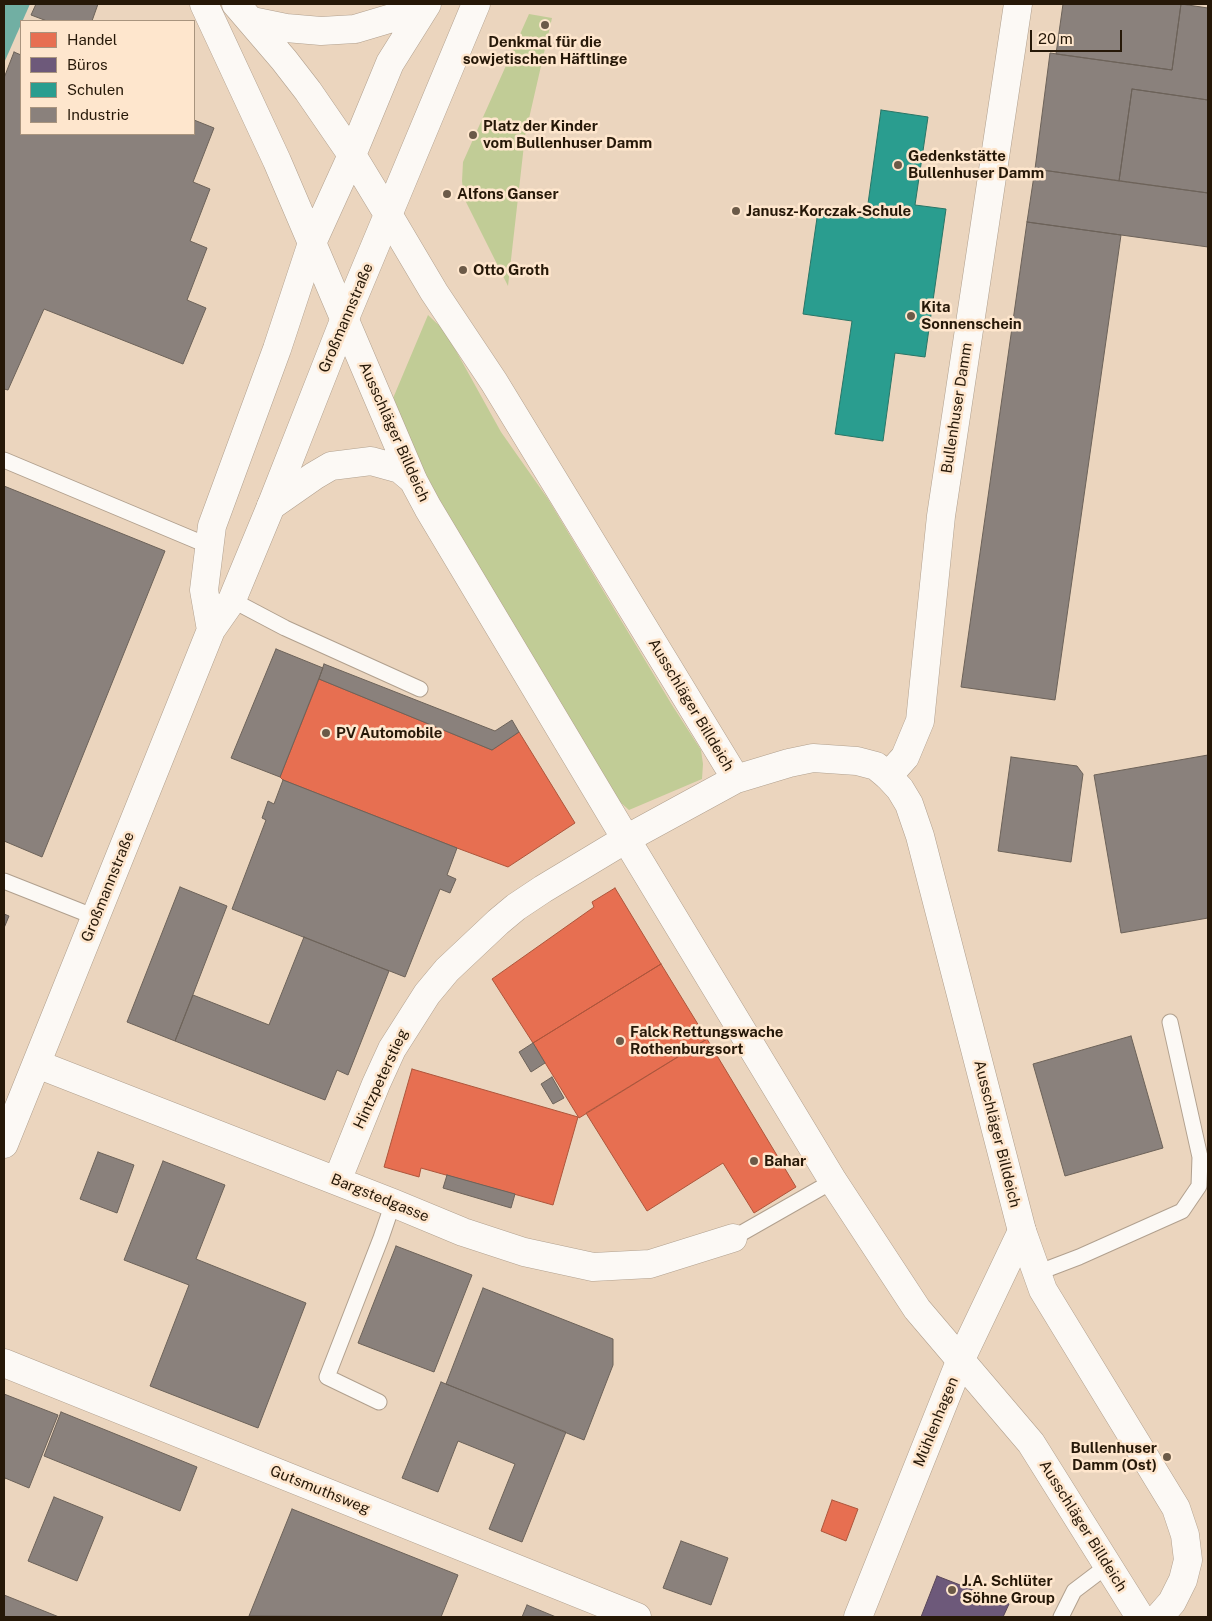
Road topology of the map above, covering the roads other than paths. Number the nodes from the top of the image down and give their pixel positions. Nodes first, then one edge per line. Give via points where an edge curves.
1 (204, 4) edge
2 (427, 4) edge
3 (476, 4) edge
4 (1018, 4) edge
5 (244, 12) edge
6 (352, 155) junction
7 (389, 216) junction
8 (312, 242) junction
9 (346, 318) junction
10 (4, 460) edge
11 (413, 480) junction
12 (272, 506) junction
13 (209, 546) junction
14 (232, 600) junction
15 (211, 630) junction
16 (420, 689) dead end
17 (888, 776) junction
18 (736, 780) junction
19 (626, 839) junction
20 (4, 881) edge
21 (95, 917) junction
22 (1170, 1022) dead end
23 (37, 1064) junction
24 (4, 1144) edge
25 (833, 1180) junction
26 (337, 1181) junction
27 (393, 1203) junction
28 (1022, 1231) junction
29 (733, 1238) joint
30 (1037, 1274) junction
31 (961, 1359) junction
32 (4, 1363) edge
33 (379, 1402) dead end
34 (1107, 1566) junction
35 (637, 1617) edge
36 (858, 1617) edge
37 (1061, 1617) edge
38 (1140, 1617) edge
39 (1160, 1617) edge

1 - 8 street, Ausschläger Billdeich
2 - 5 street via 355,30 295,29
2 - 6 street via 390,64
3 - 7 street, Großmannstraße
4 - 17 street, Bullenhuser Damm via 941,516 920,721 905,757
5 - 6 street, Ausschläger Billdeich via 308,91
6 - 7 street, Ausschläger Billdeich
6 - 8 street
7 - 9 street, Großmannstraße
7 - 18 street, Ausschläger Billdeich
8 - 9 street, Ausschläger Billdeich
8 - 13 street via 212,526
9 - 11 street, Ausschläger Billdeich
9 - 12 street, Großmannstraße
10 - 13 lane
11 - 12 street via 400,469 371,462 331,466
11 - 19 street, Ausschläger Billdeich
12 - 14 street, Großmannstraße
13 - 15 street via 204,590
14 - 15 street, Großmannstraße
14 - 16 lane via 285,628
15 - 21 street, Großmannstraße
17 - 18 street, Ausschläger Billdeich via 876,766 857,760 813,758
17 - 28 street, Ausschläger Billdeich via 909,804 920,836
18 - 19 street, Ausschläger Billdeich
19 - 25 street, Ausschläger Billdeich
19 - 26 street, Hintzpeterstieg via 516,907 446,970 392,1049
20 - 21 lane
21 - 23 street, Großmannstraße
22 - 30 lane via 1200,1157 1199,1186 1182,1211
23 - 24 street, Großmannstraße
23 - 26 street, Bargstedgasse
25 - 29 lane
25 - 31 street, Ausschläger Billdeich via 917,1309
26 - 27 street, Bargstedgasse
27 - 29 street, Bargstedgasse via 463,1232 524,1252 593,1267 650,1264
27 - 33 lane via 327,1377
28 - 30 street, Ausschläger Billdeich
28 - 31 street, Mühlenhagen
30 - 39 street, Ausschläger Billdeich via 1043,1290 1176,1508 1185,1535 1188,1560 1183,1580
31 - 34 street, Ausschläger Billdeich via 1031,1443
31 - 36 street, Mühlenhagen
32 - 35 street, Gutsmuthsweg
34 - 37 lane via 1074,1591
34 - 38 street, Ausschläger Billdeich

